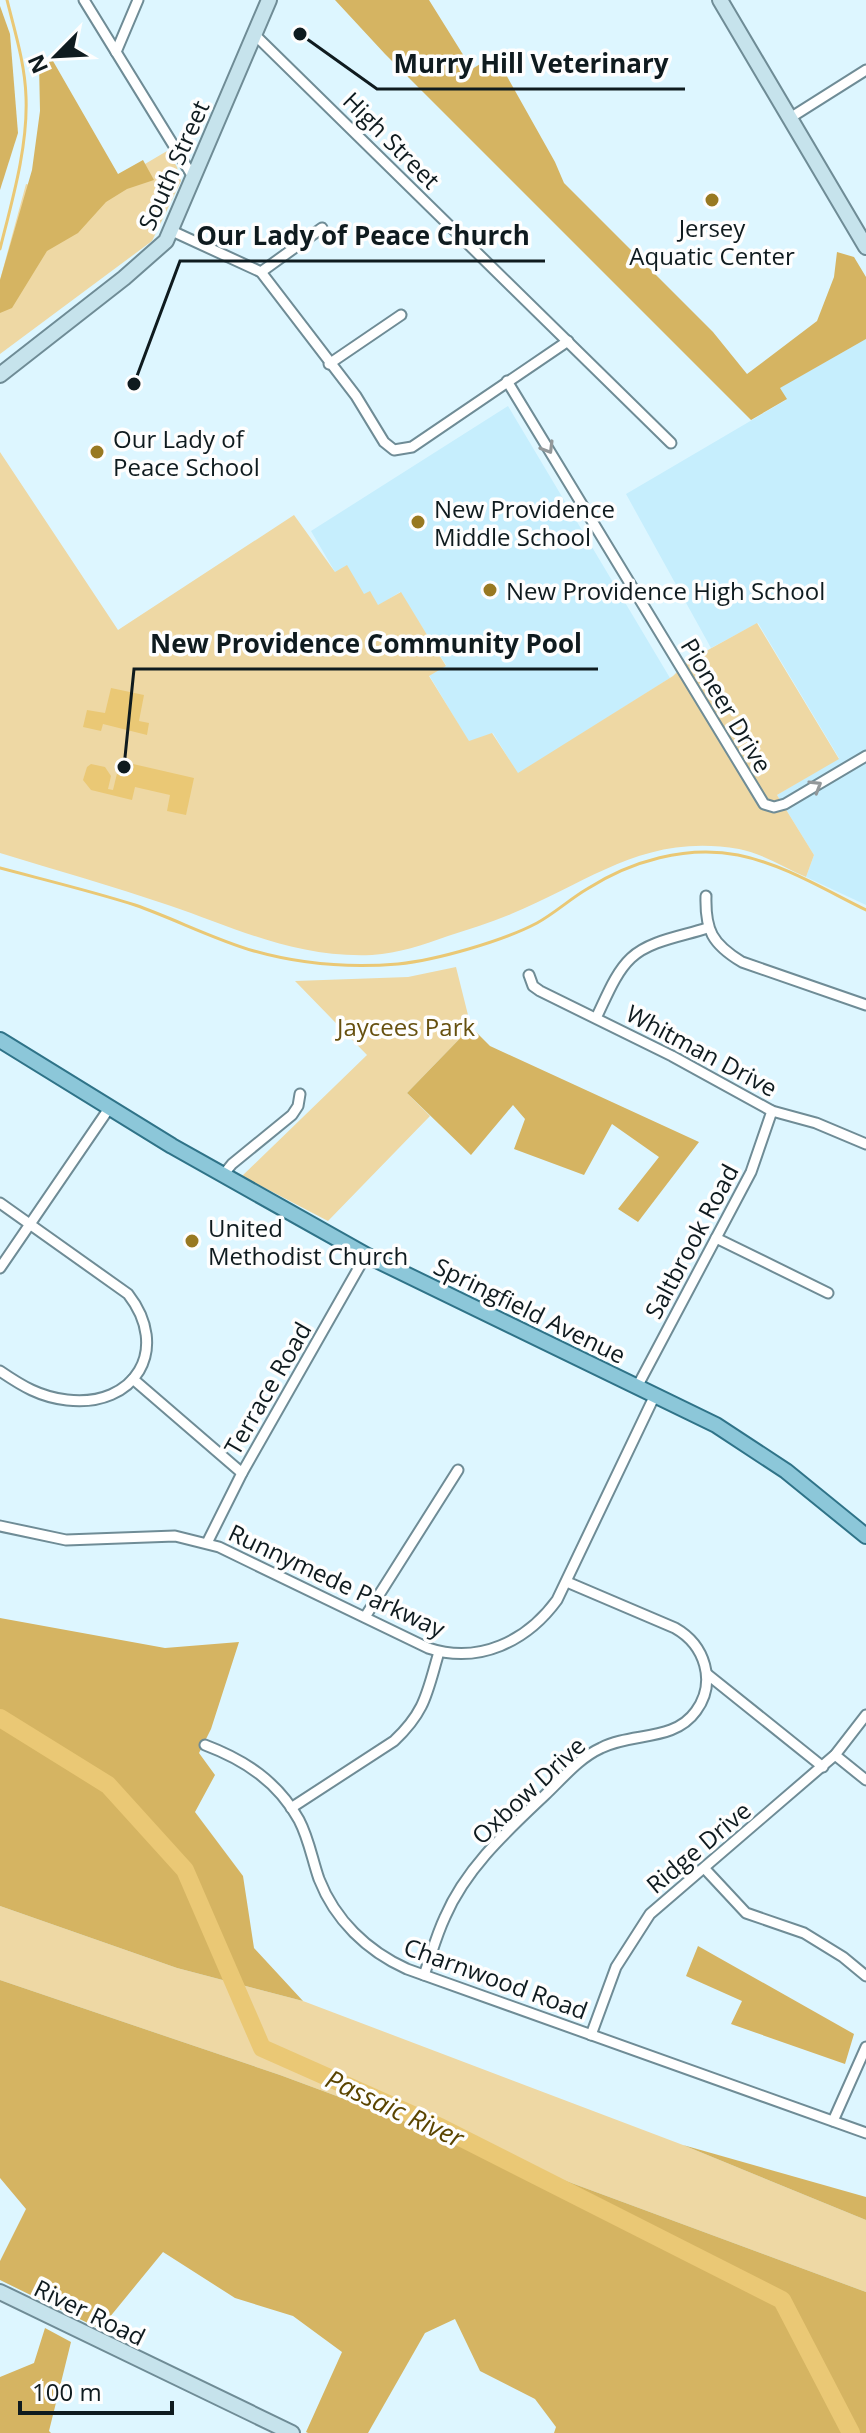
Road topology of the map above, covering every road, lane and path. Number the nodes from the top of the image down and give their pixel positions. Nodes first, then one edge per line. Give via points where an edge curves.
1 (84, 0) edge
2 (138, 0) edge
3 (269, 0) edge
4 (720, 0) edge
5 (255, 35) junction
6 (116, 52) junction
7 (866, 70) edge
8 (790, 118) junction
9 (193, 177) junction
10 (322, 228) dead end
11 (172, 231) junction
12 (866, 247) edge
13 (261, 272) junction
14 (401, 315) dead end
15 (568, 341) junction
16 (329, 364) junction
17 (0, 375) edge
18 (507, 381) junction
19 (671, 443) dead end
20 (866, 756) edge
21 (706, 896) dead end
22 (707, 928) junction
23 (529, 975) dead end
24 (866, 1005) edge
25 (596, 1018) junction
26 (0, 1040) edge
27 (300, 1094) dead end
28 (110, 1107) junction
29 (772, 1111) junction
30 (866, 1144) edge
31 (223, 1175) junction
32 (0, 1203) edge
33 (29, 1223) junction
34 (716, 1238) junction
35 (366, 1255) junction
36 (0, 1268) edge
37 (828, 1293) dead end
38 (0, 1371) edge
39 (133, 1379) junction
40 (637, 1387) junction
41 (655, 1395) junction
42 (458, 1470) dead end
43 (242, 1473) junction
44 (0, 1526) edge
45 (866, 1536) edge
46 (207, 1543) junction
47 (567, 1582) junction
48 (365, 1617) junction
49 (439, 1652) junction
50 (707, 1674) junction
51 (866, 1715) edge
52 (205, 1745) dead end
53 (835, 1755) junction
54 (823, 1767) junction
55 (866, 1780) edge
56 (291, 1808) junction
57 (705, 1869) junction
58 (424, 1975) junction
59 (866, 1976) edge
60 (591, 2035) junction
61 (866, 2047) edge
62 (833, 2121) junction
63 (866, 2133) edge
64 (0, 2292) edge
65 (292, 2433) edge

1 - 6 street
2 - 6 street
3 - 5 street, South Street
4 - 8 street
5 - 9 street, South Street
5 - 15 street, High Street
6 - 9 street
7 - 8 street
8 - 12 street
9 - 11 street, South Street
10 - 13 street
11 - 13 street
11 - 17 street, South Street via 157,251
13 - 16 street
14 - 16 street
15 - 18 street
15 - 19 street, High Street
16 - 18 street via 394,450 412,447
18 -> 20 street, Pioneer Drive via 764,804 785,804
21 - 22 street
22 - 24 street via 742,962
22 - 25 street via 630,959
23 - 25 street, Whitman Drive via 540,991
25 - 29 street, Whitman Drive
26 - 28 main road, Springfield Avenue
27 - 31 street via 292,1115
28 - 31 main road, Springfield Avenue
28 - 33 street
29 - 30 street, Whitman Drive
29 - 34 street, Saltbrook Road via 751,1172
31 - 35 main road, Springfield Avenue
32 - 33 street
33 - 36 street
33 - 39 street via 136,1304 147,1347 143,1367
34 - 37 street
34 - 40 street, Saltbrook Road
35 - 40 main road, Springfield Avenue
35 - 43 street, Terrace Road
38 - 39 street via 36,1393 75,1401 102,1399
39 - 43 street
40 - 41 main road, Springfield Avenue
41 - 45 main road, Springfield Avenue via 740,1439
41 - 47 street, Runnymede Parkway
42 - 48 street
43 - 46 street, Terrace Road
44 - 46 street, Runnymede Parkway via 66,1540 175,1536
46 - 48 street, Runnymede Parkway
47 - 49 street, Runnymede Parkway via 545,1616 523,1635 472,1654
47 - 50 street via 680,1630 697,1647
48 - 49 street, Runnymede Parkway
49 - 56 street via 423,1705 408,1728
50 - 54 street
50 - 58 street, Oxbow Drive via 701,1704 686,1722 592,1753 491,1848 454,1898
51 - 53 street, Ridge Drive
52 - 56 street, Charnwood Road via 256,1771
53 - 54 street, Ridge Drive
53 - 55 street
54 - 57 street, Ridge Drive
56 - 58 street, Charnwood Road via 306,1834 324,1889 346,1924 383,1956
57 - 59 street via 746,1913 804,1933
57 - 60 street, Ridge Drive via 650,1914 627,1947
58 - 60 street, Charnwood Road
60 - 62 street, Charnwood Road
61 - 62 street
62 - 63 street, Charnwood Road
64 - 65 street, River Road

